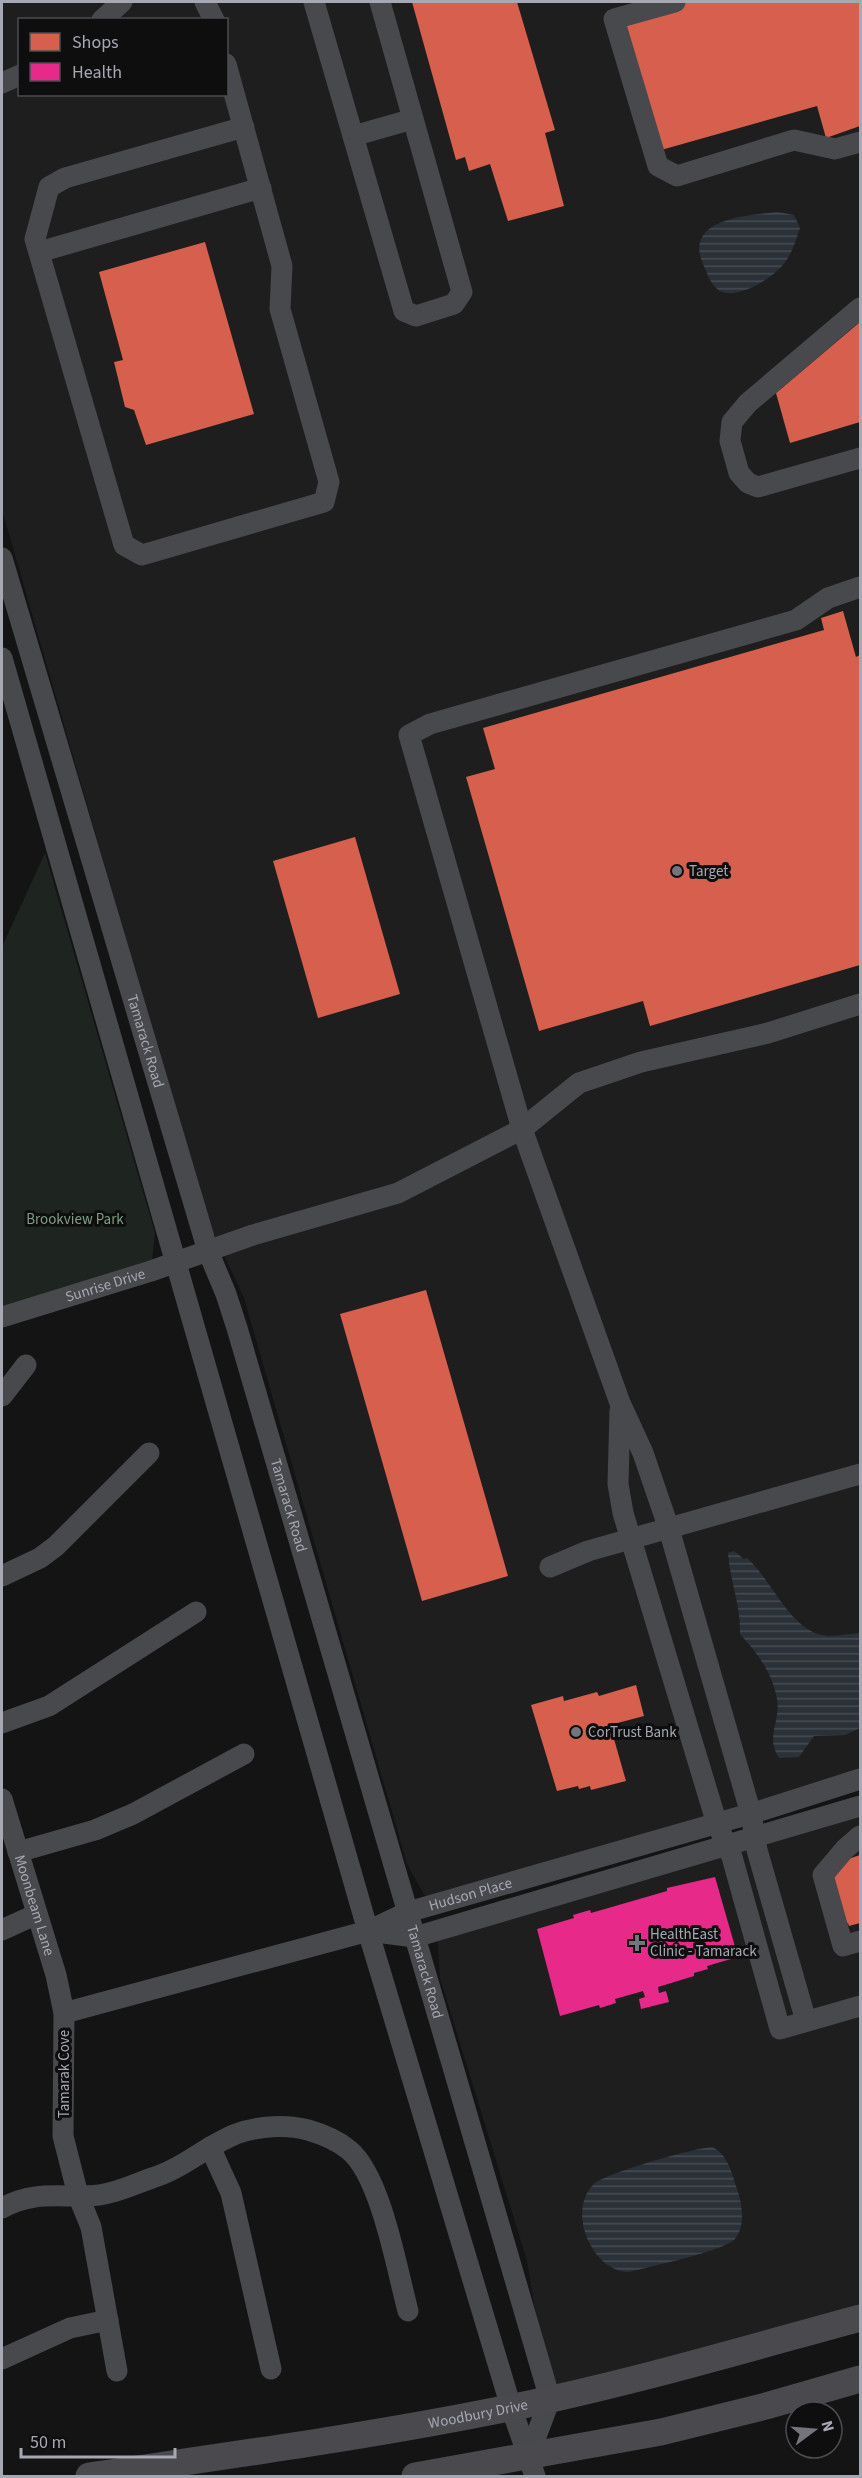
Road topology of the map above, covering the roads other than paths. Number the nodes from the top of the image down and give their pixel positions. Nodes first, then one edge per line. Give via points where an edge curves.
1 (122, 2) edge
2 (205, 2) edge
3 (314, 2) edge
4 (380, 2) edge
5 (675, 2) edge
6 (104, 18) edge
7 (213, 18) edge
8 (228, 71) edge
9 (18, 76) edge
10 (2, 83) edge
11 (413, 118) junction
12 (244, 127) junction
13 (353, 136) junction
14 (861, 142) edge
15 (261, 188) junction
16 (39, 252) junction
17 (861, 308) edge
18 (861, 458) edge
19 (2, 558) edge
20 (861, 587) edge
21 (2, 658) edge
22 (861, 1004) edge
23 (522, 1129) junction
24 (208, 1251) junction
25 (175, 1261) junction
26 (2, 1317) edge
27 (26, 1365) dead end
28 (2, 1396) edge
29 (620, 1403) junction
30 (149, 1453) dead end
31 (861, 1474) edge
32 (669, 1529) junction
33 (631, 1539) junction
34 (550, 1567) dead end
35 (2, 1576) edge
36 (196, 1612) dead end
37 (2, 1723) edge
38 (244, 1754) dead end
39 (861, 1779) edge
40 (2, 1799) edge
41 (861, 1806) edge
42 (751, 1814) junction
43 (717, 1824) junction
44 (861, 1836) edge
45 (755, 1839) junction
46 (727, 1847) junction
47 (18, 1851) junction
48 (408, 1912) junction
49 (37, 1914) junction
50 (2, 1930) edge
51 (368, 1931) junction
52 (415, 1937) junction
53 (861, 1941) edge
54 (861, 2006) edge
55 (64, 2013) junction
56 (806, 2021) junction
57 (210, 2147) junction
58 (78, 2195) junction
59 (2, 2208) edge
60 (408, 2311) dead end
61 (861, 2318) edge
62 (108, 2320) junction
63 (2, 2359) edge
64 (271, 2369) dead end
65 (117, 2372) dead end
66 (861, 2379) edge
67 (550, 2399) junction
68 (511, 2407) junction
69 (532, 2466) edge
70 (89, 2476) edge
71 (415, 2476) edge

1 - 6 street
2 - 7 street
3 - 13 street
4 - 11 street
5 - 14 street via 614,19 658,166 677,176 795,140 836,149
8 - 12 street
9 - 10 street
11 - 13 street
11 - 13 street via 462,292 454,304 416,316 404,311
12 - 15 street
12 - 16 street via 65,178 49,186 35,239
15 - 16 street
15 - 16 street via 282,266 280,309 329,482 324,502 142,555 124,545
17 - 18 street via 748,403 732,422 730,441 739,473 758,487
19 - 24 street, Tamarack Road
20 - 23 street via 828,598 796,620 430,724 409,735
21 - 25 street, Tamarack Road
22 - 23 street, Sunrise Drive via 768,1033 641,1062 579,1083
23 - 24 street, Sunrise Drive via 398,1193
23 - 29 street
24 - 25 street, Sunrise Drive
24 - 48 street, Tamarack Road via 237,1328
25 - 26 street, Sunrise Drive
25 - 51 street, Tamarack Road
27 - 28 street
29 - 32 street via 643,1453
29 - 33 street via 618,1484
30 - 35 street via 56,1546
31 - 32 street
32 - 33 street
32 - 42 street
33 - 34 street
33 - 43 street
36 - 37 street via 49,1706
38 - 47 street via 124,1818
39 - 42 street, Hudson Place
40 - 47 street, Moonbeam Lane
41 - 45 street, Hudson Place
42 - 43 street, Hudson Place
42 - 45 street
43 - 46 street
43 - 48 street, Hudson Place
44 - 53 street via 823,1875 843,1946
45 - 46 street, Hudson Place
45 - 56 street
46 - 52 street, Hudson Place
46 - 56 street via 780,2028
47 - 49 street, Moonbeam Lane
48 - 51 street, Hudson Place
48 - 52 street, Tamarack Road
49 - 50 street
49 - 55 street, Moonbeam Lane
51 - 52 street, Hudson Place
51 - 55 street, Tamarak Cove
51 - 68 street, Tamarack Road
52 - 67 street, Tamarack Road
54 - 56 street
55 - 58 street, Tamarak Cove via 63,2136
57 - 58 street via 159,2176 101,2195
57 - 60 street via 248,2131 297,2127 324,2135 350,2150 375,2189
57 - 64 street via 231,2193
58 - 59 street via 48,2194 15,2200
58 - 62 street, Tamarak Cove via 91,2227
61 - 67 main road, Woodbury Drive
62 - 63 street via 70,2328
62 - 65 street, Tamarak Cove
66 - 69 main road
67 - 68 main road, Woodbury Drive
67 - 69 street
68 - 69 street, Tamarack Road
68 - 70 main road, Woodbury Drive
69 - 71 main road

